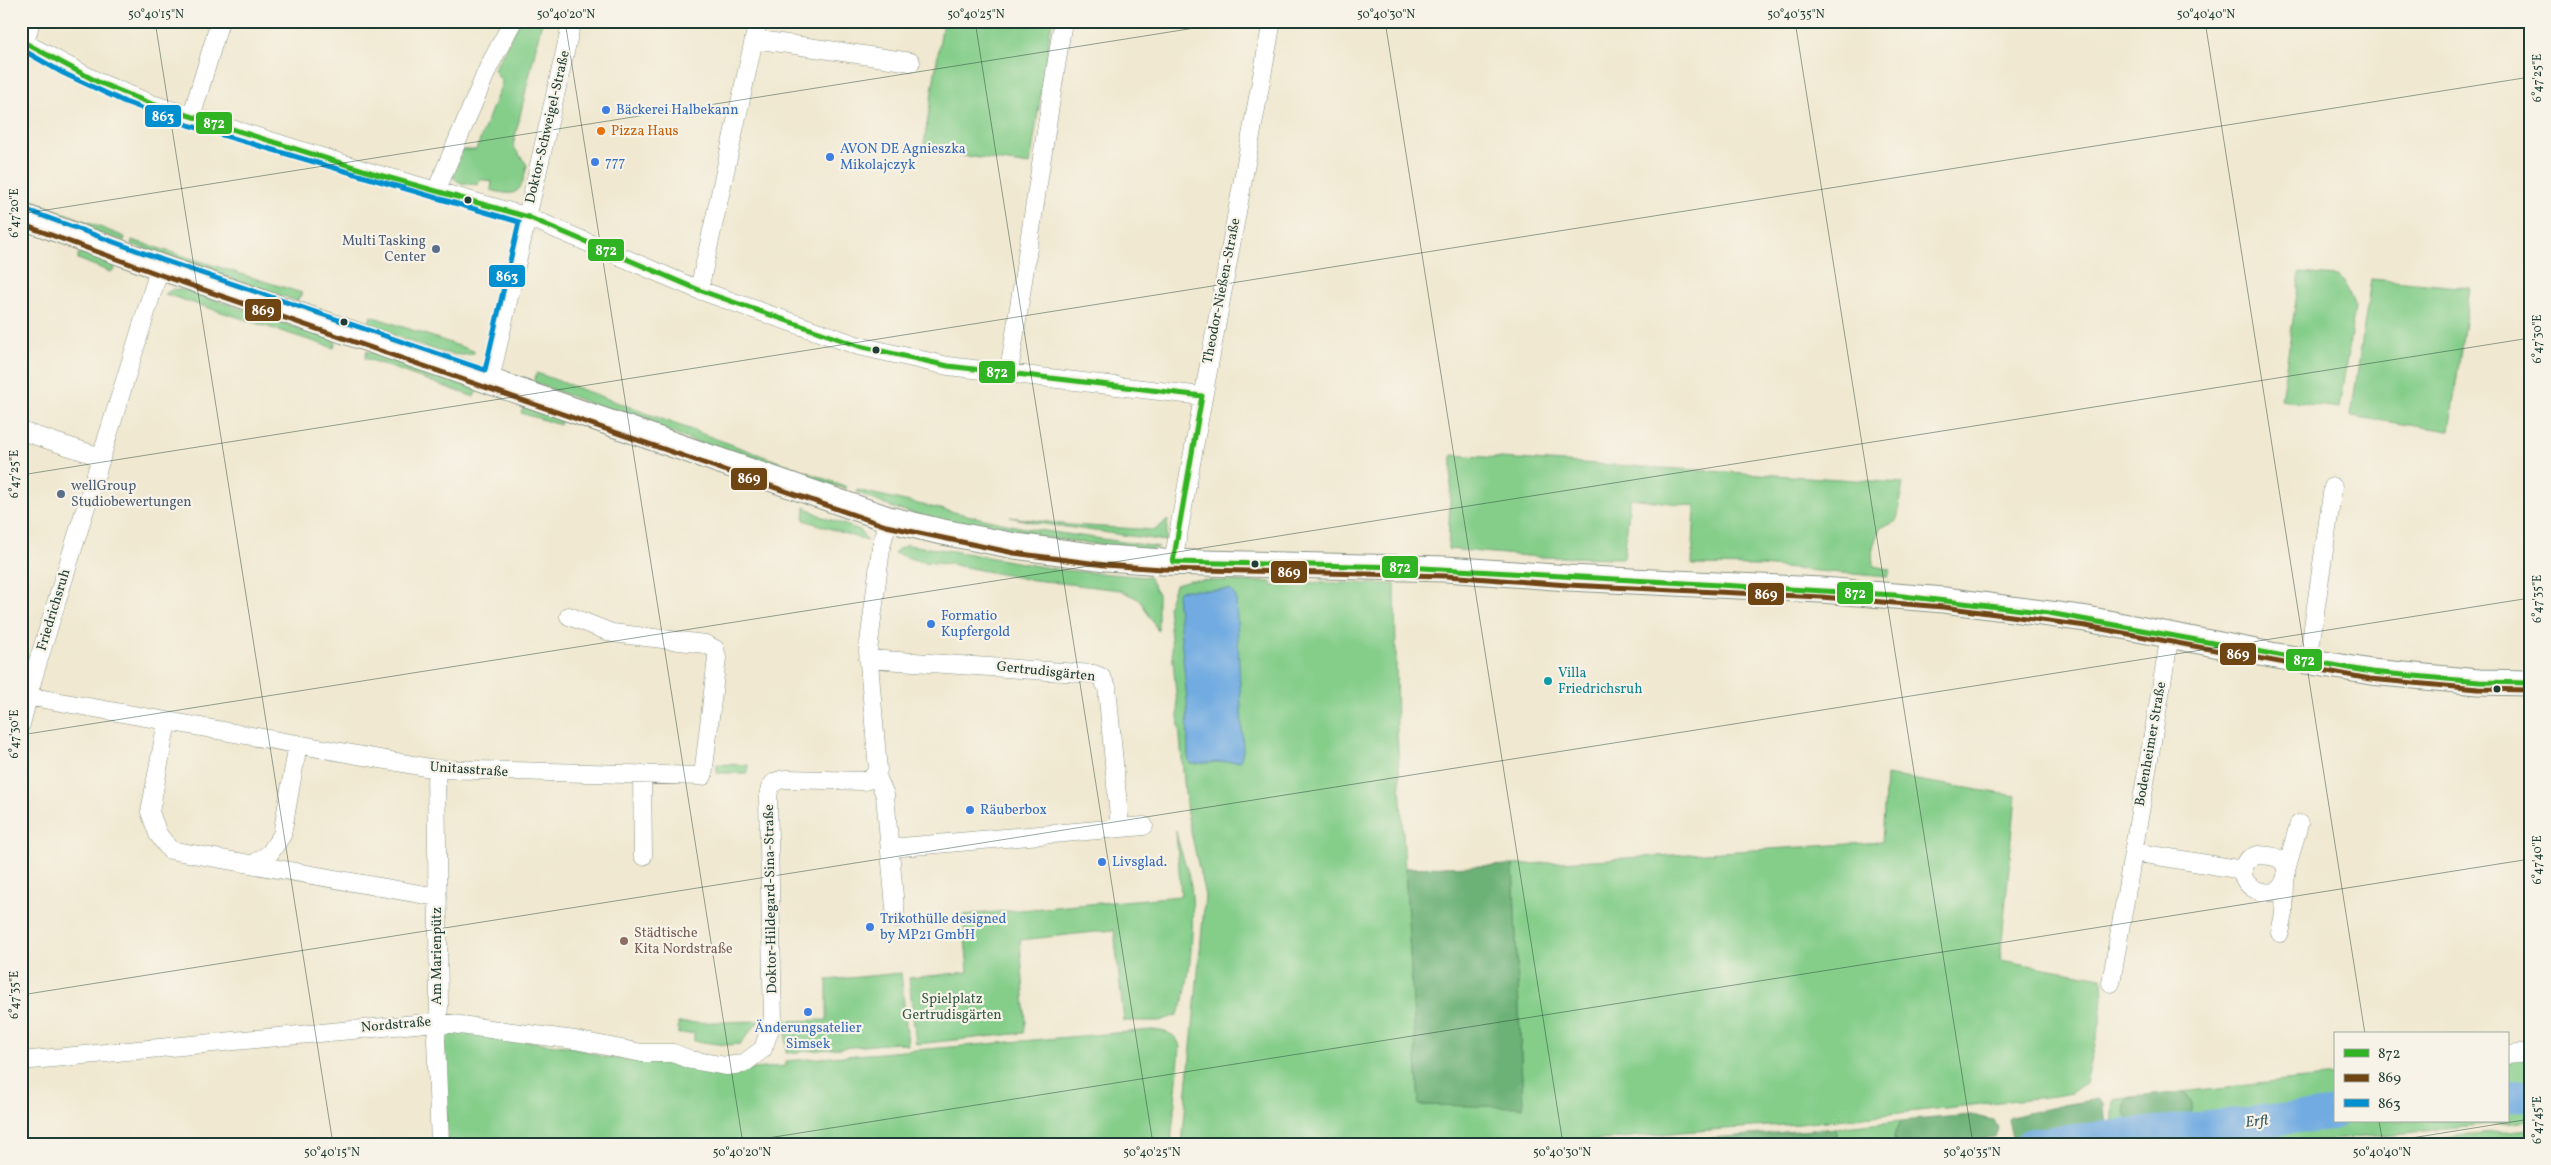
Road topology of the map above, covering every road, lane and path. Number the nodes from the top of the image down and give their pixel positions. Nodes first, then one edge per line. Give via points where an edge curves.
1 (31, 21) edge
2 (220, 21) edge
3 (513, 21) edge
4 (572, 21) edge
5 (758, 21) edge
6 (1063, 21) edge
7 (1272, 21) edge
8 (754, 39) junction
9 (23, 42) edge
10 (910, 62) dead end
11 (191, 118) junction
12 (436, 191) junction
13 (21, 216) edge
14 (528, 217) junction
15 (160, 267) junction
16 (699, 290) junction
17 (1009, 372) junction
18 (490, 380) junction
19 (1202, 396) junction
20 (21, 431) edge
21 (101, 457) junction
22 (2333, 487) dead end
23 (888, 519) junction
24 (1173, 562) junction
25 (568, 616) dead end
26 (2170, 635) junction
27 (868, 659) junction
28 (2308, 662) junction
29 (2530, 683) edge
30 (25, 695) edge
31 (167, 721) junction
32 (21, 724) edge
33 (298, 744) junction
34 (436, 769) junction
35 (642, 774) junction
36 (876, 774) junction
37 (2299, 824) dead end
38 (1144, 826) dead end
39 (1120, 828) junction
40 (890, 848) junction
41 (2133, 852) junction
42 (643, 856) dead end
43 (254, 864) junction
44 (2243, 870) junction
45 (2285, 876) junction
46 (437, 897) junction
47 (896, 919) dead end
48 (2280, 933) dead end
49 (2111, 983) dead end
50 (437, 1022) junction
51 (763, 1049) joint
52 (2530, 1053) edge
53 (2508, 1055) edge
54 (21, 1061) edge
55 (440, 1144) edge

1 - 9 street
2 - 11 street
3 - 12 street via 489,66
4 - 14 street, Doktor-Schweigel-Straße
5 - 8 street
6 - 17 street
7 - 19 street, Theodor-Nießen-Straße
8 - 10 street
8 - 16 street
9 - 11 street via 128,95
11 - 12 street
12 - 14 street
13 - 15 main road
14 - 16 street
14 - 18 street, Doktor-Schweigel-Straße
15 - 18 main road
15 - 21 street, Friedrichsruh
16 - 17 street via 859,346 919,361
17 - 19 street
18 - 23 main road
19 - 24 street, Theodor-Nießen-Straße
20 - 21 street
21 - 30 street, Friedrichsruh
22 - 28 street
23 - 24 main road via 1044,551
23 - 27 street via 878,567
24 - 26 main road via 1405,567 1821,590 2019,608
25 - 35 street, Unitasstraße via 612,633 705,644 713,646 717,653 703,776
26 - 28 main road
26 - 41 street, Bodenheimer Straße
27 - 36 street via 878,753
27 - 39 street, Gertrudisgärten via 1101,677 1108,687
28 - 29 main road via 2415,677
30 - 31 street, Unitasstraße
30 - 32 street, Friedrichsruh
31 - 33 street, Unitasstraße
31 - 43 street via 150,812 158,834 170,850
33 - 34 street, Unitasstraße
33 - 43 street via 282,835 270,853
34 - 35 street, Unitasstraße
34 - 46 street, Am Marienpütz
35 - 42 street
36 - 40 street via 885,795
36 - 51 street, Doktor-Hildegard-Sina-Straße via 864,781 780,779 770,786 773,1020
37 - 45 street
38 - 39 street
39 - 40 street
40 - 47 street
41 - 44 street
41 - 49 street, Bodenheimer Straße
43 - 46 street
44 - 45 street via 2248,859 2258,855 2277,857 2283,862
44 - 45 street via 2246,884 2256,890 2273,892 2279,889
45 - 48 street
46 - 50 street, Am Marienpütz
50 - 51 street, Nordstraße via 575,1040 642,1053 674,1053 690,1060 726,1066 743,1064
50 - 54 street, Nordstraße
50 - 55 street, Am Marienpütz
52 - 53 street

